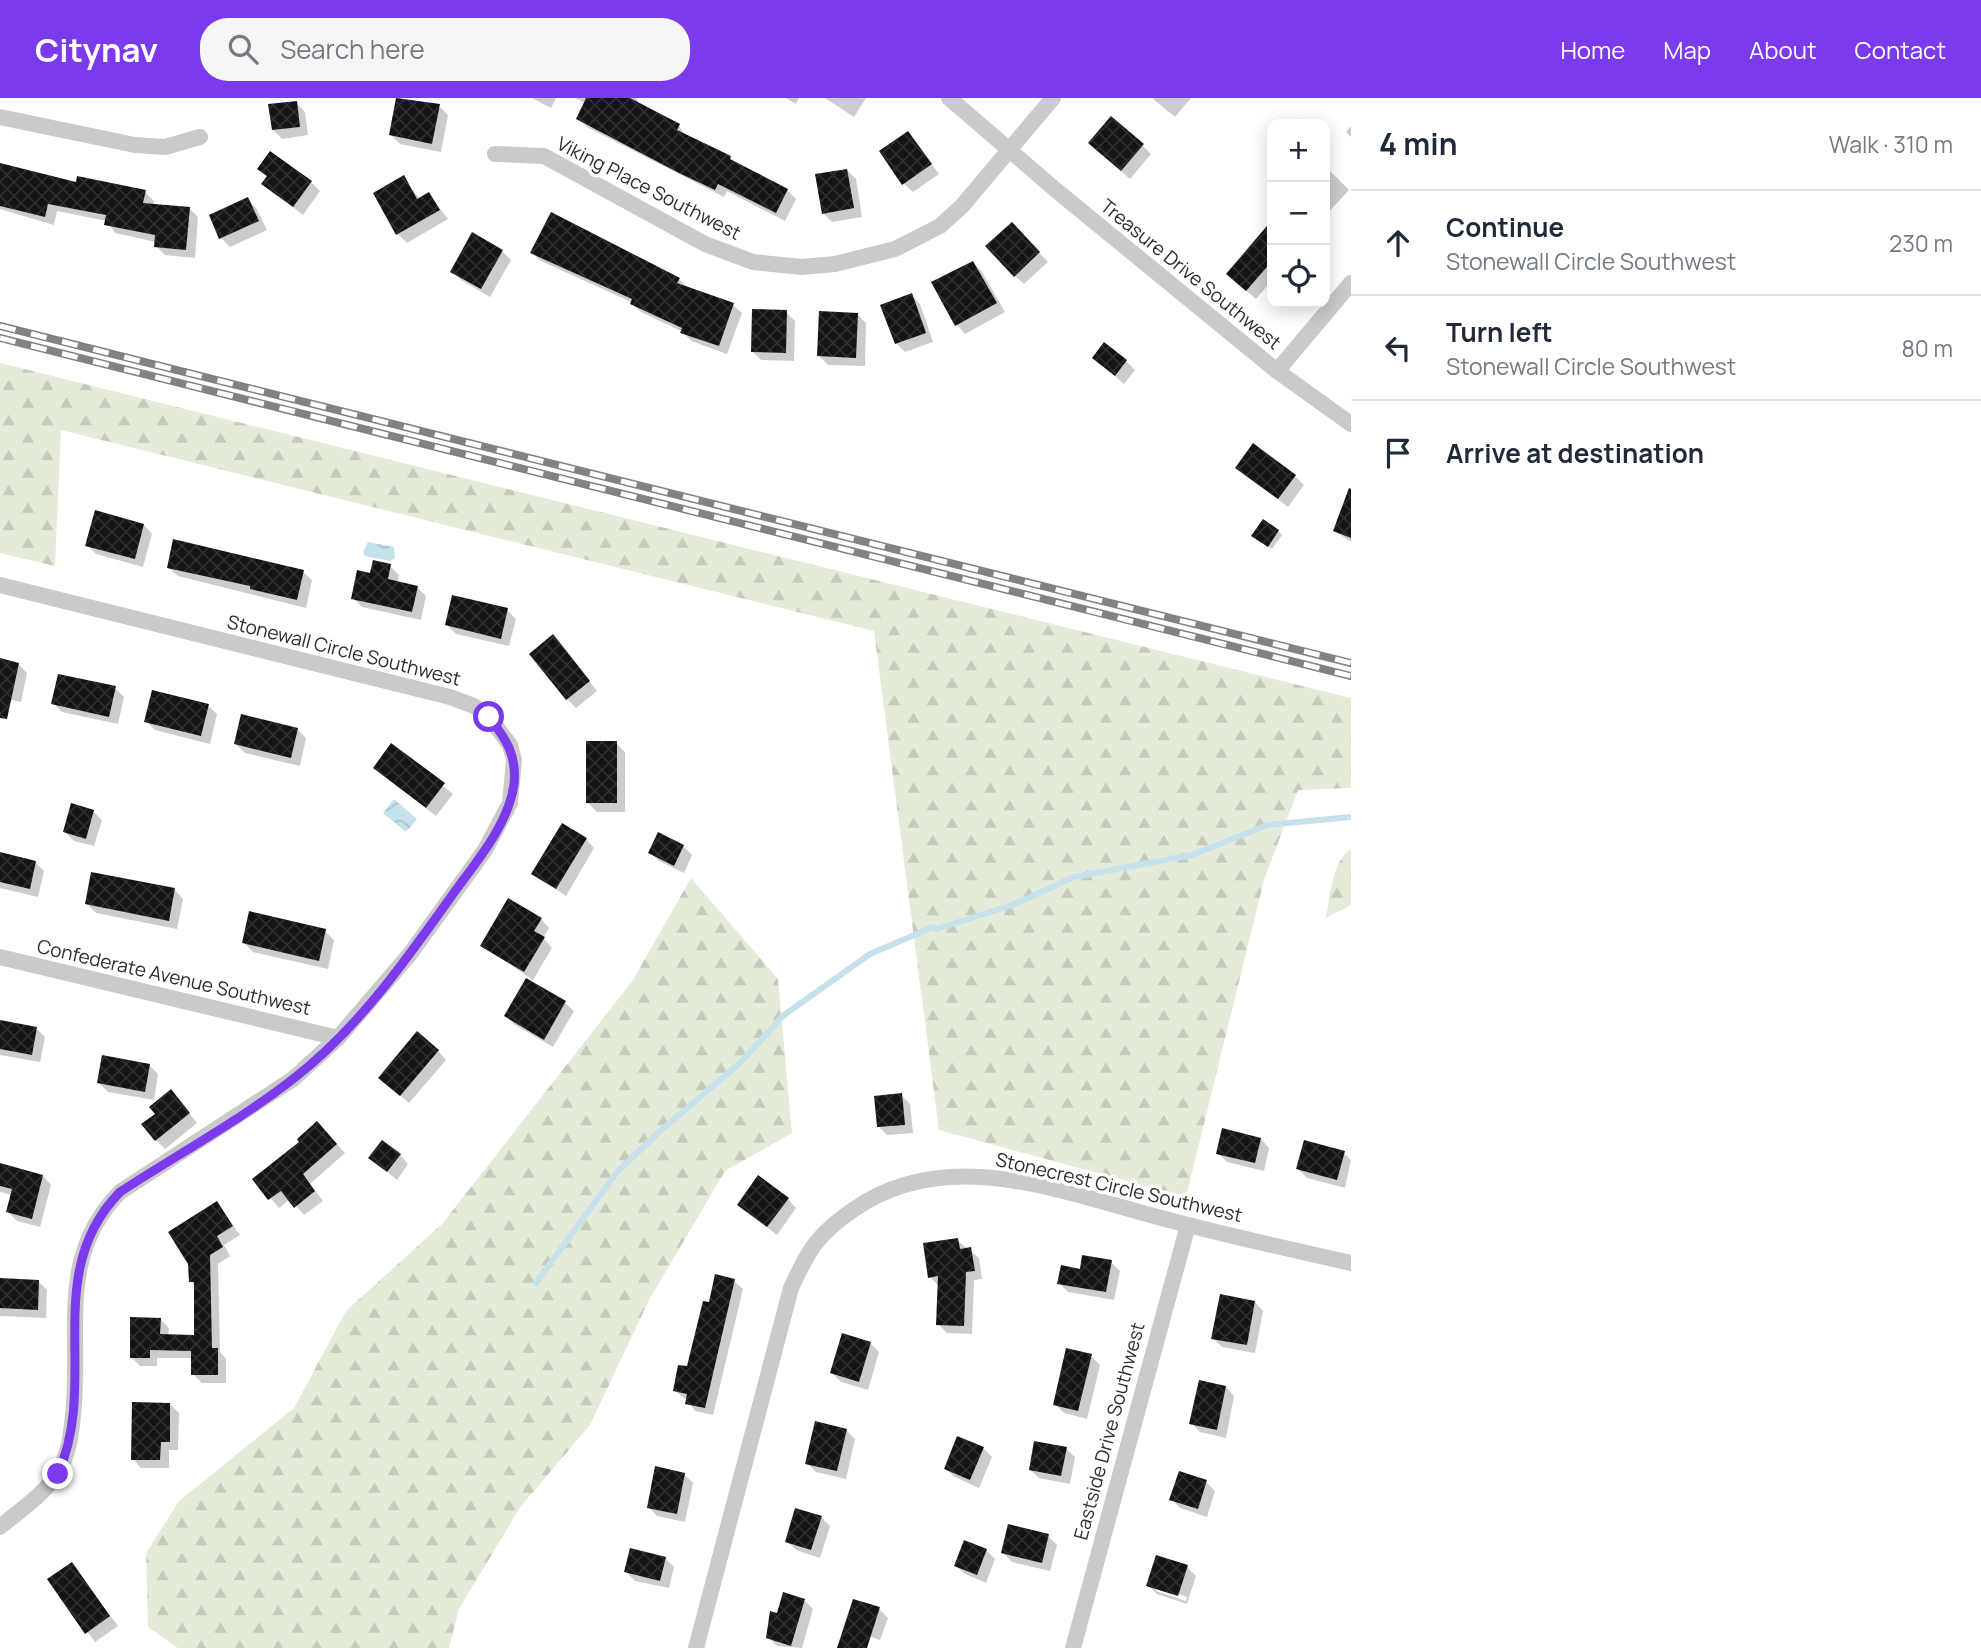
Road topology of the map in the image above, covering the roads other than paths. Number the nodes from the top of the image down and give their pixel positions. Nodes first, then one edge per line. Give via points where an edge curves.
1 (949, 98) edge
2 (1053, 98) edge
3 (0, 117) edge
4 (200, 137) dead end
5 (1010, 150) junction
6 (495, 154) dead end
7 (1351, 283) edge
8 (1277, 371) junction
9 (1351, 425) edge
10 (0, 585) edge
11 (0, 957) edge
12 (338, 1038) junction
13 (1188, 1225) junction
14 (1351, 1264) edge
15 (0, 1527) edge
16 (696, 1648) edge
17 (1073, 1648) edge

1 - 5 street, Treasure Drive Southwest
2 - 5 street, Viking Place Southwest
3 - 4 street via 135,145 165,148
5 - 6 street, Viking Place Southwest via 962,206 920,238 866,258 802,267 753,262 705,244 544,156
5 - 8 street, Treasure Drive Southwest
7 - 8 street
8 - 9 street, Treasure Drive Southwest
10 - 12 street, Stonewall Circle Southwest via 450,697 489,717 510,745 514,760 510,803 485,850 410,954
11 - 12 street, Confederate Avenue Southwest
12 - 15 street, Stonewall Circle Southwest via 293,1079 120,1192 100,1212 90,1229 76,1279 70,1446 58,1474
13 - 14 street, Stonecrest Circle Southwest
13 - 16 street, Stonecrest Circle Southwest via 981,1175 936,1176 892,1188 836,1221 811,1249 791,1288
13 - 17 street, Eastside Drive Southwest

